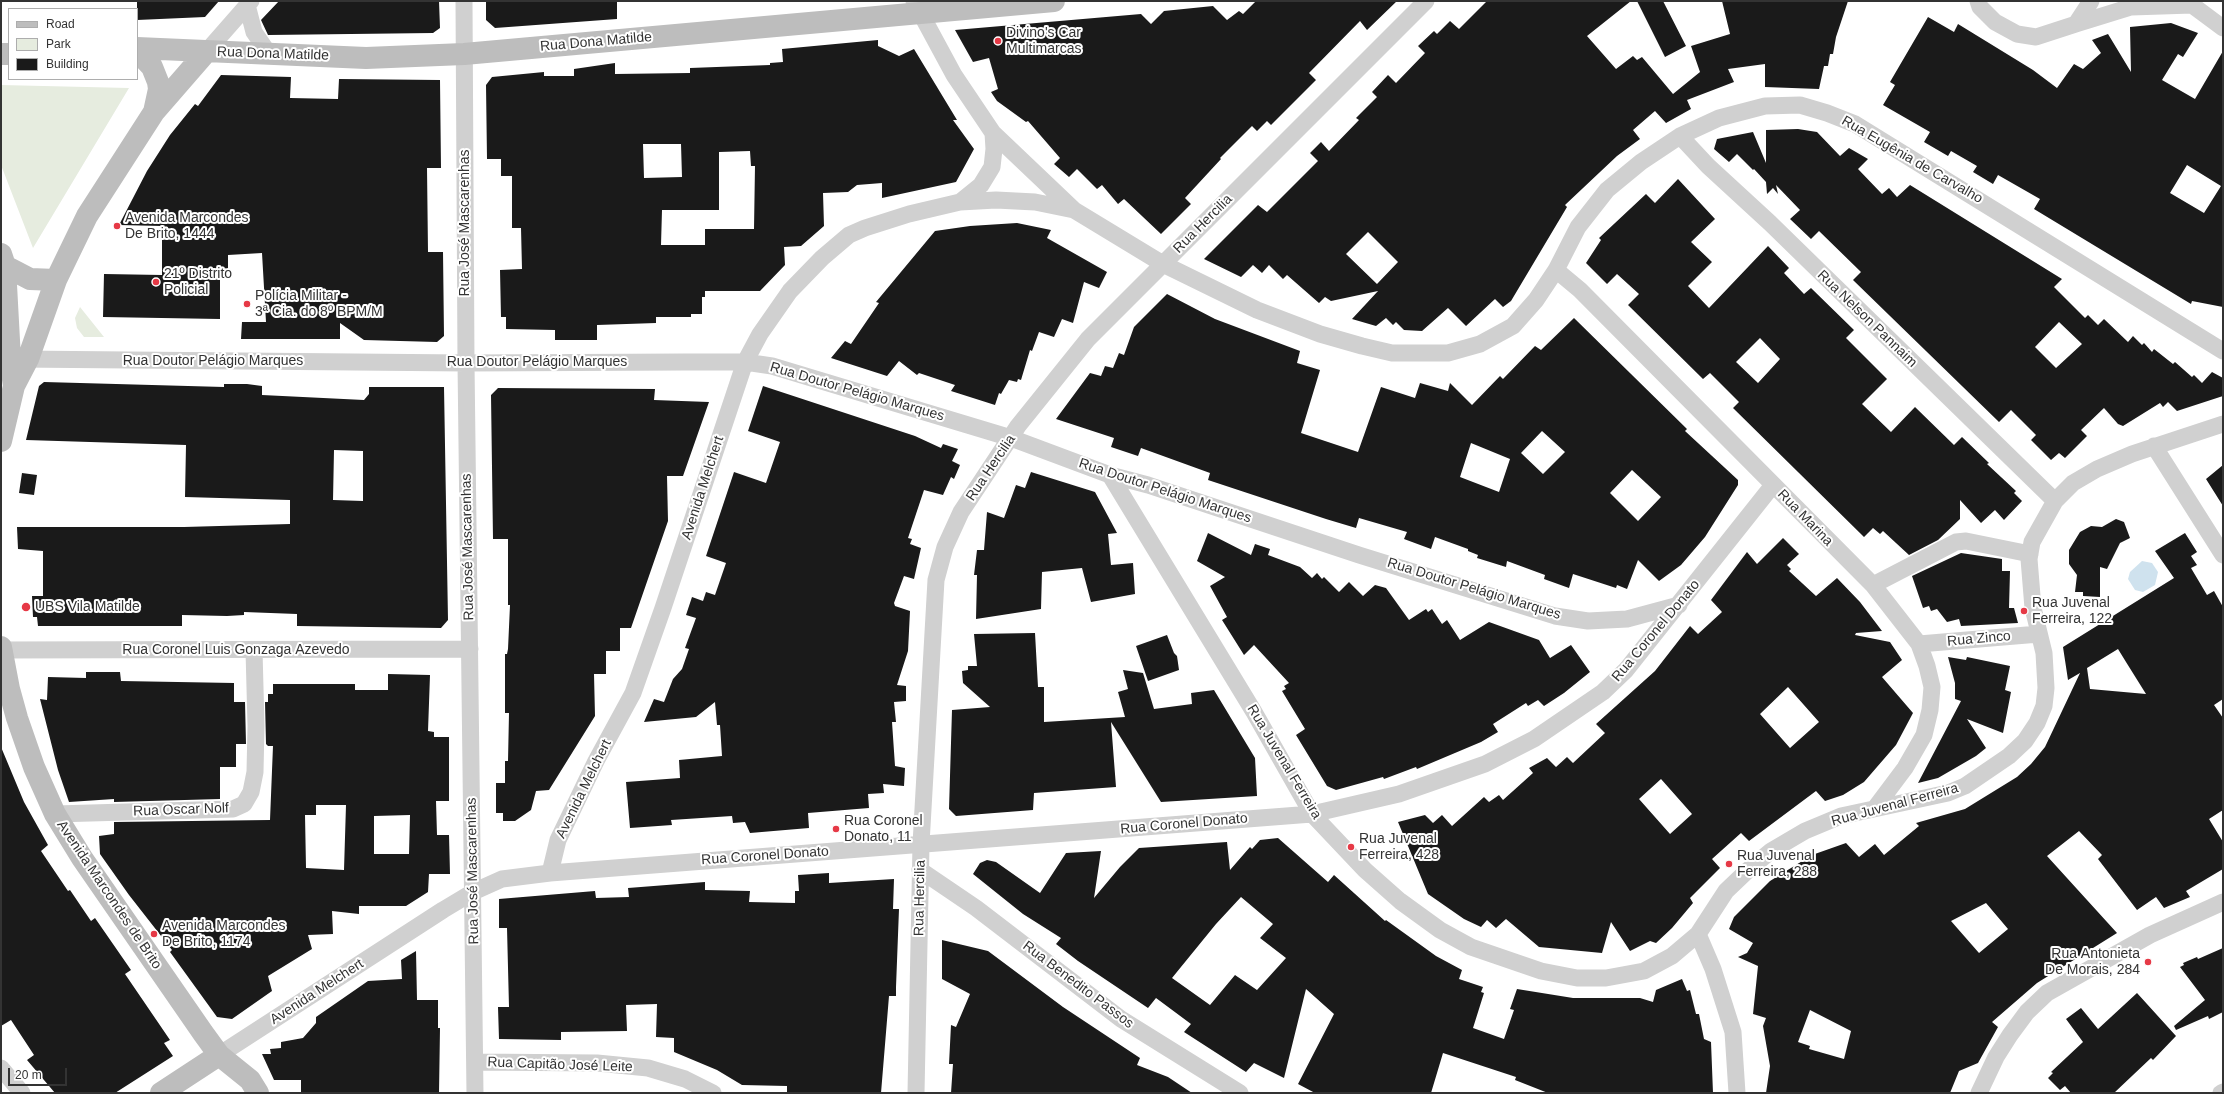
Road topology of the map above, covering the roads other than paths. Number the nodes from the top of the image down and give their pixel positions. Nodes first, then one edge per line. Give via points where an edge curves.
1 (464, 1) edge
2 (1054, 1) edge
3 (1426, 1) edge
4 (1978, 1) edge
5 (2091, 1) edge
6 (249, 3) edge
7 (2191, 3) edge
8 (917, 6) edge
9 (2076, 24) junction
10 (2223, 28) edge
11 (138, 49) edge
12 (138, 50) edge
13 (207, 51) junction
14 (269, 54) junction
15 (464, 54) junction
16 (154, 112) junction
17 (993, 133) junction
18 (1680, 136) junction
19 (960, 202) junction
20 (1074, 210) junction
21 (3, 260) edge
22 (1163, 264) junction
23 (1556, 270) junction
24 (56, 280) junction
25 (2223, 351) edge
26 (13, 359) edge
27 (745, 362) junction
28 (466, 363) junction
29 (2223, 424) edge
30 (1010, 438) junction
31 (1, 441) edge
32 (2154, 446) junction
33 (1110, 475) junction
34 (1773, 485) junction
35 (2055, 501) junction
36 (2030, 554) junction
37 (2223, 555) edge
38 (1873, 585) junction
39 (1679, 605) junction
40 (2039, 634) junction
41 (1919, 644) junction
42 (1, 647) edge
43 (470, 649) junction
44 (1, 650) edge
45 (254, 650) junction
46 (1875, 808) junction
47 (55, 814) junction
48 (1312, 814) junction
49 (921, 844) junction
50 (920, 870) junction
51 (550, 873) junction
52 (473, 892) junction
53 (2223, 902) edge
54 (1698, 934) junction
55 (219, 1055) junction
56 (475, 1062) junction
57 (1, 1068) edge
58 (22, 1093) edge
59 (160, 1093) edge
60 (258, 1093) edge
61 (475, 1093) edge
62 (713, 1093) edge
63 (916, 1093) edge
64 (1240, 1093) edge
65 (1737, 1093) edge
66 (1978, 1093) edge

1 - 15 street, Rua José Mascarenhas
2 - 8 street, Rua Dona Matilde
3 - 22 street, Rua Hercilia
4 - 9 street via 1980,7 1995,22 2017,34 2036,37
5 - 9 street
6 - 13 street
6 - 14 street via 254,32
7 - 9 street via 2131,7
7 - 10 street
8 - 15 street, Rua Dona Matilde
8 - 17 street, Rua Eugênia de Carvalho via 954,75
11 - 13 street, Rua Dona Matilde
12 - 16 street via 152,67 158,82 160,90
13 - 14 street, Rua Dona Matilde
13 - 16 street
14 - 15 street, Rua Dona Matilde via 366,58
15 - 28 street, Rua José Mascarenhas
16 - 24 street via 87,216
17 - 19 street, Avenida Melchert via 992,167 981,185
17 - 20 street, Rua Eugênia de Carvalho
18 - 23 street, Rua Eugênia de Carvalho via 1641,162 1607,190 1578,227
18 - 25 street, Rua Eugênia de Carvalho via 1719,118 1765,106 1800,105 1855,124
18 - 35 street, Rua Nelson Pannaim
19 - 20 street, Avenida Melchert via 1035,202
19 - 27 street, Avenida Melchert via 909,214 849,235 790,291 760,334
20 - 22 street, Rua Eugênia de Carvalho
21 - 24 street via 30,279
21 - 26 street
22 - 23 street, Rua Eugênia de Carvalho via 1257,310 1320,334 1392,353 1422,354 1448,353 1480,344 1513,326 1536,300
22 - 30 street, Rua Hercilia via 1088,339
23 - 34 street, Rua Marina via 1580,290
24 - 26 street
26 - 28 street, Rua Doutor Pelágio Marques
26 - 31 street via 14,386
27 - 28 street, Rua Doutor Pelágio Marques
27 - 30 street, Rua Doutor Pelágio Marques via 817,378
27 - 51 street, Avenida Melchert via 633,692 558,840
28 - 43 street, Rua José Mascarenhas
29 - 32 street, Rua Juvenal Ferreira
30 - 33 street, Rua Doutor Pelágio Marques
30 - 49 street, Rua Hercilia via 962,512 945,548 936,580
32 - 35 street, Rua Juvenal Ferreira via 2079,479
32 - 37 street
33 - 39 street, Rua Doutor Pelágio Marques via 1556,616 1588,621 1627,619
33 - 48 street, Rua Juvenal Ferreira via 1254,712
34 - 38 street, Rua Marina
34 - 39 street, Rua Coronel Donato
35 - 36 street, Rua Juvenal Ferreira via 2032,542
36 - 38 street via 1966,541 1956,542
36 - 40 street, Rua Juvenal Ferreira via 2030,585
38 - 41 street, Rua Marina
39 - 48 street, Rua Coronel Donato via 1626,670 1603,692 1534,739 1486,764 1399,794
40 - 41 street, Rua Zinco
40 - 46 street, Rua Juvenal Ferreira via 2044,653 2044,706 2025,741 2009,756 1965,786 1948,793
41 - 46 street, Rua Marina via 1932,687 1924,734 1905,768
42 - 44 street, Avenida Marcondes de Brito
43 - 45 street, Rua Coronel Luis Gonzaga Azevedo
43 - 52 street, Rua José Mascarenhas
44 - 45 street, Rua Coronel Luis Gonzaga Azevedo
44 - 47 street, Avenida Marcondes de Brito via 17,718 34,767
45 - 47 street, Rua Oscar Nolf via 255,772 251,792 244,804 233,809
46 - 54 street, Rua Juvenal Ferreira via 1841,816 1805,831 1771,851 1726,891
47 - 55 street, Avenida Marcondes de Brito via 99,883
48 - 49 street, Rua Coronel Donato
48 - 54 street, Rua Juvenal Ferreira via 1365,870 1400,901 1440,930 1471,948 1541,971 1577,978 1599,978 1644,971 1672,956
49 - 50 street, Rua Hercilia
49 - 51 street, Rua Coronel Donato
50 - 63 street, Rua Hercilia
50 - 64 street, Rua Benedito Passos via 976,908 1121,1019
51 - 52 street, Rua Coronel Donato via 502,879
52 - 55 street, Avenida Melchert
52 - 56 street, Rua José Mascarenhas
53 - 66 street via 2150,935 2047,993 2027,1012 2010,1035
54 - 65 street via 1713,969 1733,1032
55 - 59 street, Avenida Melchert
55 - 60 street, Avenida Marcondes de Brito via 250,1080
56 - 61 street, Rua José Mascarenhas
56 - 62 street, Rua Capitão José Leite via 597,1063 648,1068 685,1079
57 - 58 street

